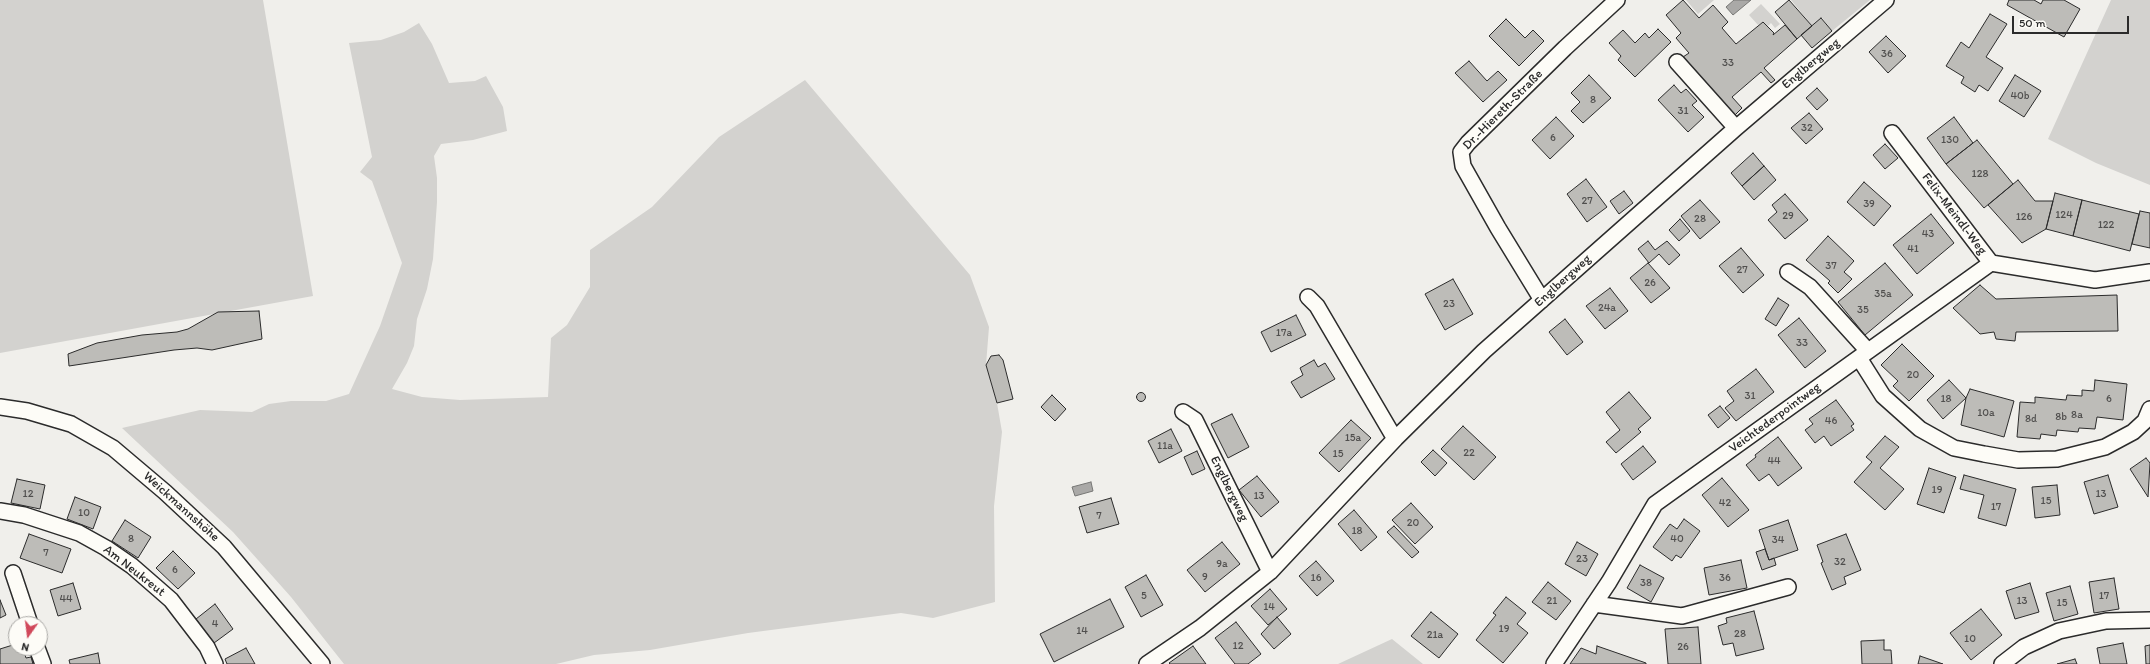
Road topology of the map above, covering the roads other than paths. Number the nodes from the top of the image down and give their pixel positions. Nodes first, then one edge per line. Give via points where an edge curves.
1 (1616, 0) edge
2 (1886, 0) edge
3 (1677, 62) dead end
4 (1736, 128) junction
5 (1892, 133) dead end
6 (1992, 263) junction
7 (1788, 272) dead end
8 (2150, 272) edge
9 (1308, 297) dead end
10 (1542, 300) junction
11 (1863, 354) junction
12 (0, 407) edge
13 (2150, 409) edge
14 (1183, 412) dead end
15 (1395, 439) junction
16 (0, 511) edge
17 (1270, 572) junction
18 (13, 573) dead end
19 (1788, 587) dead end
20 (1594, 604) junction
21 (27, 616) edge
22 (2150, 620) edge
23 (215, 664) edge
24 (322, 664) edge
25 (1147, 664) edge
26 (1554, 664) edge
27 (2002, 664) edge

1 - 10 street, Dr.-Hiereth-Straße via 1461,152 1463,166
2 - 4 street, Englbergweg
3 - 4 street
4 - 10 street, Englbergweg
5 - 6 street, Felix-Meindl-Weg
6 - 8 street, Felix-Meindl-Weg via 2095,280
6 - 11 street, Veichtederpointweg
7 - 11 street via 1810,287
9 - 15 street via 1317,306
10 - 15 street, Englbergweg via 1484,351
11 - 13 street via 1883,396 1920,429 1954,448 1984,454 2018,460 2057,459 2106,447 2133,432 2145,421
11 - 20 street, Veichtederpointweg via 1655,504
12 - 24 street, Weickmannshöhe via 27,411 71,424 113,448 224,547
14 - 17 street, Englbergweg via 1195,420
15 - 17 street, Englbergweg
16 - 23 street, Am Neukreut via 24,515 79,533 132,566 170,600 207,647
17 - 25 street, Englbergweg via 1200,628
18 - 21 street
19 - 20 street via 1682,616
20 - 26 street, Veichtederpointweg
22 - 27 street via 2106,621 2059,631 2024,647

